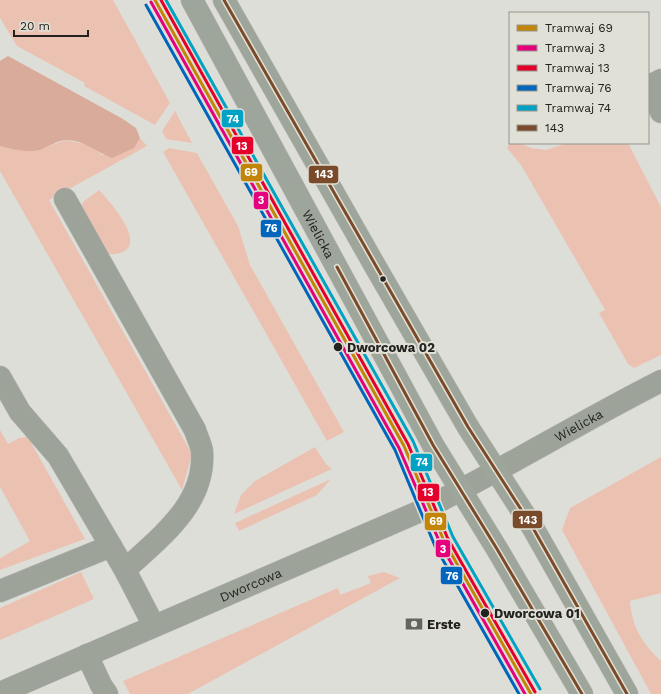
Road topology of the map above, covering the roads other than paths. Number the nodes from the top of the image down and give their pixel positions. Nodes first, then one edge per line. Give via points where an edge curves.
1 (192, 0) edge
2 (224, 0) edge
3 (661, 80) edge
4 (649, 86) edge
5 (649, 88) edge
6 (661, 112) edge
7 (65, 199) dead end
8 (0, 377) edge
9 (661, 381) edge
10 (497, 470) junction
11 (460, 492) junction
12 (111, 546) junction
13 (126, 570) junction
14 (0, 591) edge
15 (154, 626) junction
16 (87, 655) junction
17 (0, 692) edge
18 (107, 694) edge
19 (582, 694) edge
20 (627, 694) edge

1 - 11 main road, Wielicka via 422,427
2 - 10 main road via 468,427
3 - 4 street
5 - 6 street
7 - 13 street via 195,430 202,449 200,472 191,502 181,516
8 - 12 street via 20,412 58,456
9 - 10 street, Wielicka
10 - 11 street, Dworcowa
10 - 20 main road via 533,528
11 - 15 street, Dworcowa via 392,524
11 - 19 main road, Wielicka via 497,549
12 - 13 street
12 - 14 street
13 - 15 street
15 - 16 street, Dworcowa
16 - 17 street, Dworcowa
16 - 18 street

